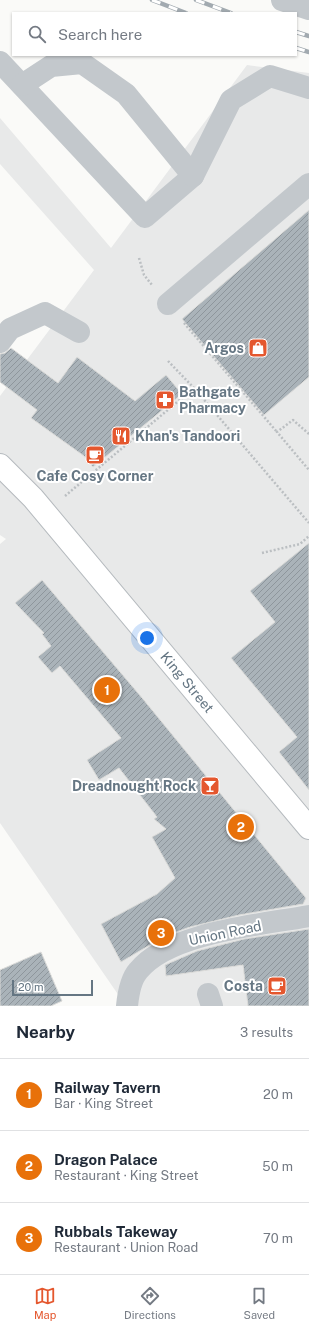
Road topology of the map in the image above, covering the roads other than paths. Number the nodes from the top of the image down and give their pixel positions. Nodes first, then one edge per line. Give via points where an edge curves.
1 (282, 0) edge
2 (309, 9) edge
3 (0, 62) edge
4 (22, 85) junction
5 (309, 88) edge
6 (193, 176) junction
7 (309, 184) edge
8 (168, 304) road end
9 (79, 332) dead end
10 (0, 342) edge
11 (0, 465) edge
12 (309, 828) edge
13 (309, 916) edge
14 (127, 1006) edge

1 - 2 street
3 - 4 street
4 - 6 street via 51,66 82,63 126,94
4 - 6 street via 145,217
5 - 6 street via 270,76 231,100
7 - 8 street
9 - 10 street via 45,313 10,329
11 - 12 main road, King Street via 33,498
13 - 14 street, Union Road via 196,937 162,951 137,972

